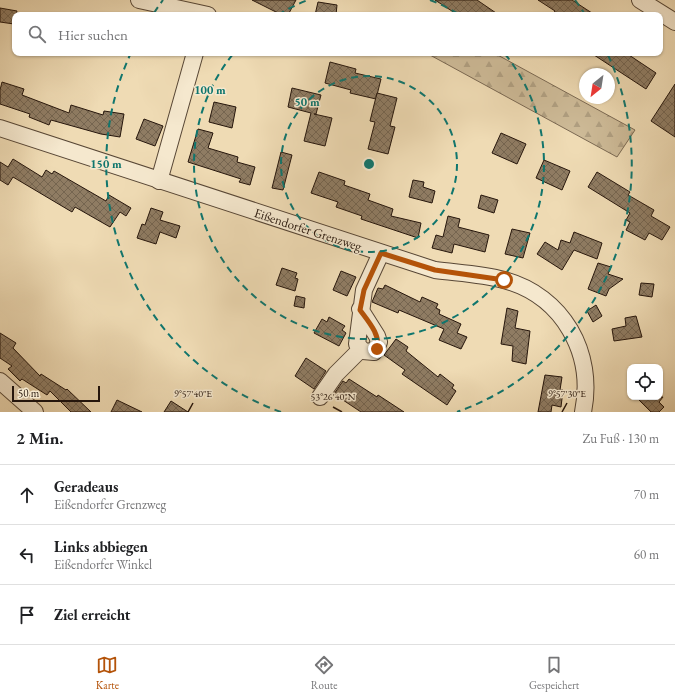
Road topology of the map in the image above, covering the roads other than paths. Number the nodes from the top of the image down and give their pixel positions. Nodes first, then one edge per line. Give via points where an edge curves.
1 (139, 0) edge
2 (640, 0) edge
3 (185, 12) edge
4 (659, 12) edge
5 (663, 14) edge
6 (675, 22) edge
7 (194, 56) edge
8 (0, 128) edge
9 (158, 181) junction
10 (381, 253) junction
11 (0, 381) edge
12 (320, 397) dead end
13 (34, 412) edge
14 (583, 412) edge

1 - 3 street
2 - 4 street
5 - 6 street
7 - 9 street
8 - 9 street, Eißendorfer Grenzweg
9 - 10 street, Eißendorfer Grenzweg
10 - 12 street via 364,290 360,310 360,350 336,374
10 - 14 street, Eißendorfer Grenzweg via 435,270 504,280 529,289 552,304 575,336 584,367 586,400
11 - 13 street

